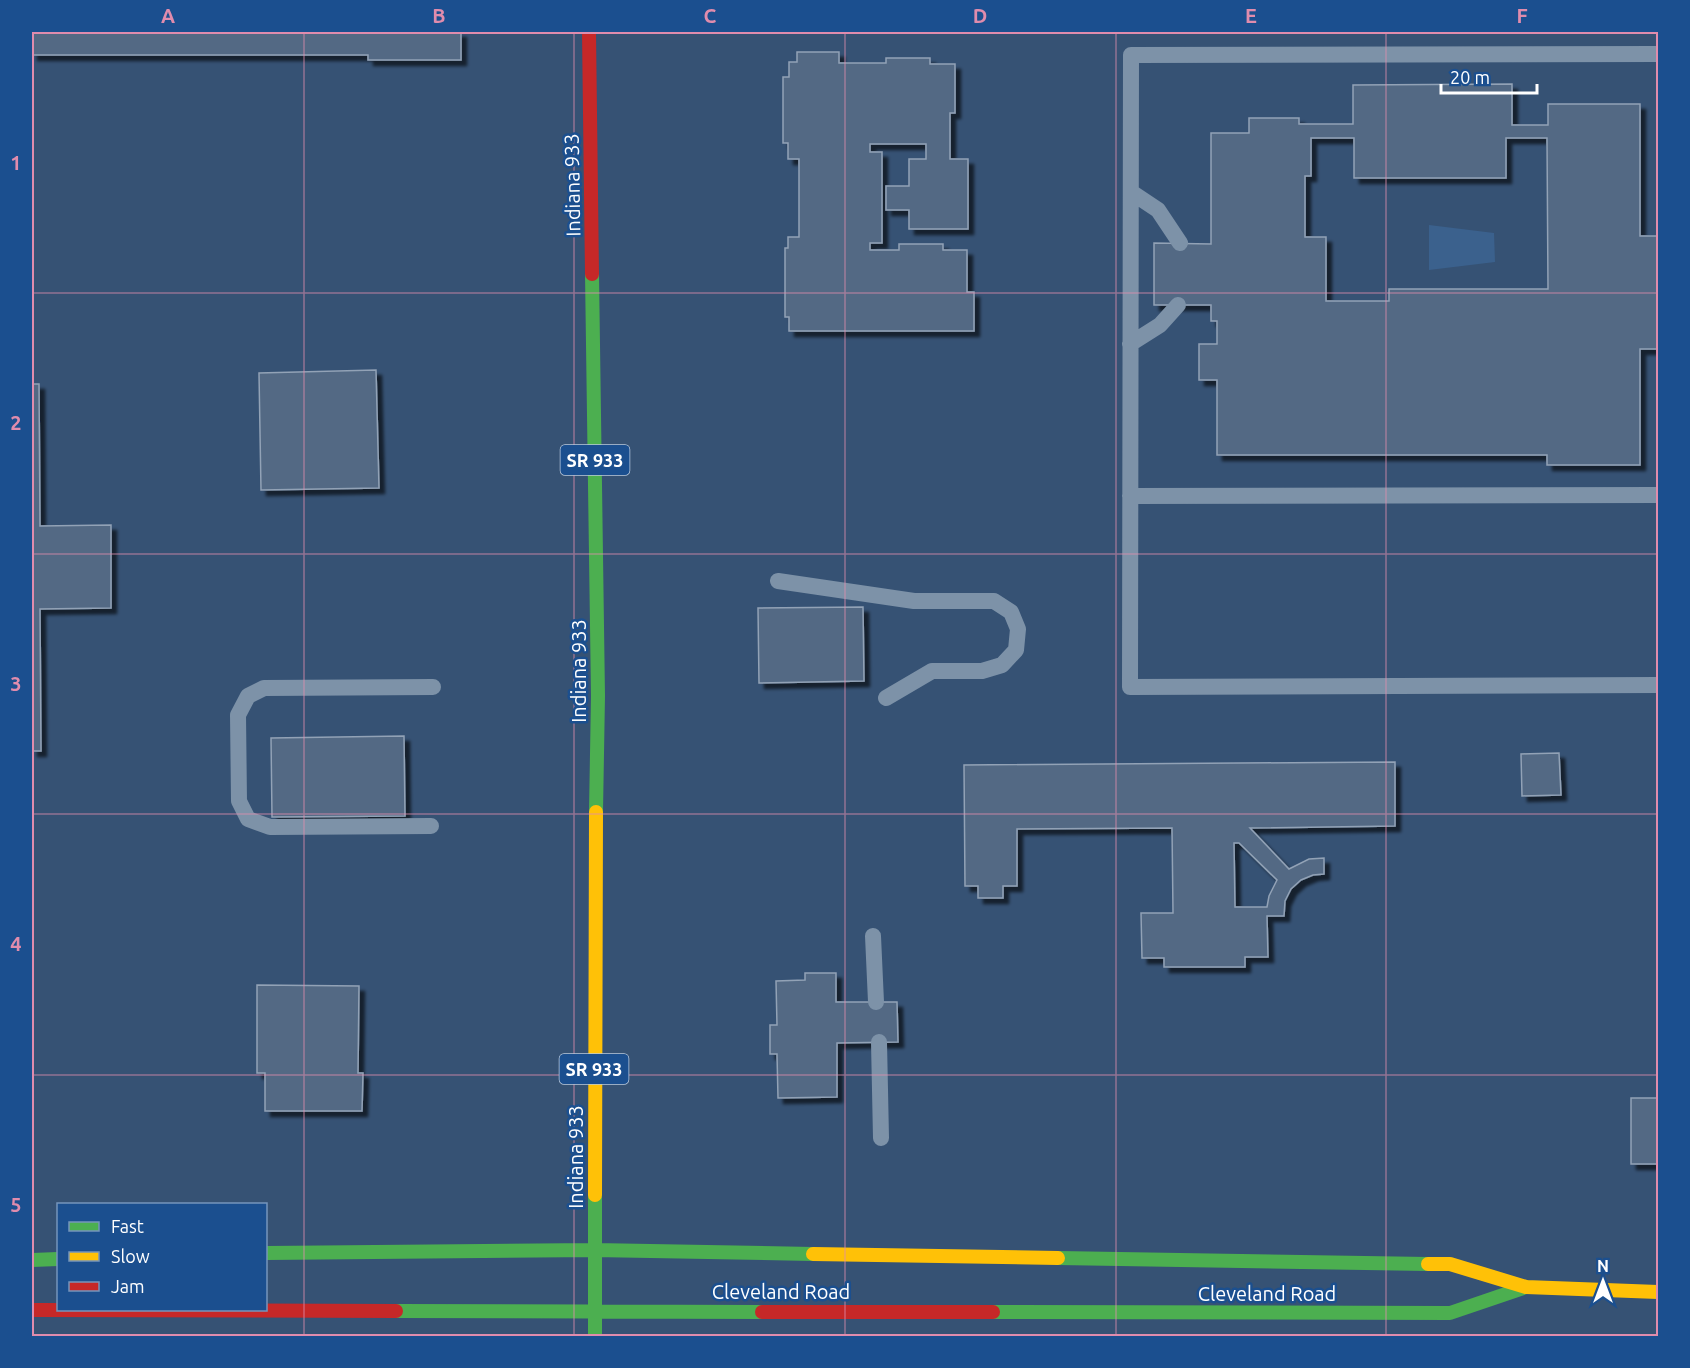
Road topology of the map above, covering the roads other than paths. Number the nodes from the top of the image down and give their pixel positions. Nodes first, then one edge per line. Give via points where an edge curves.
1 (589, 32) edge
2 (1659, 54) edge
3 (1131, 192) junction
4 (1180, 243) dead end
5 (1178, 305) dead end
6 (1130, 344) junction
7 (1659, 495) edge
8 (1130, 496) junction
9 (778, 582) dead end
10 (1659, 685) edge
11 (433, 687) dead end
12 (886, 698) dead end
13 (431, 826) dead end
14 (873, 936) dead end
15 (876, 1002) dead end
16 (879, 1042) dead end
17 (881, 1137) dead end
18 (594, 1250) junction
19 (267, 1253) edge
20 (57, 1259) edge
21 (32, 1260) edge
22 (1526, 1287) junction
23 (1659, 1292) edge
24 (32, 1310) edge
25 (57, 1310) edge
26 (267, 1310) edge
27 (594, 1311) junction
28 (595, 1336) edge

1 - 18 main road, Indiana 933 / SR 933 via 598,696
2 - 3 lane via 1131,55
3 - 4 lane via 1158,210
3 - 6 lane
5 - 6 lane via 1160,325
6 - 8 lane
7 - 8 lane
8 - 10 lane via 1130,687
9 - 12 lane via 914,601 994,601 1011,612 1018,629 1016,650 1002,665 982,671 932,671
11 - 13 lane via 264,688 248,696 238,715 239,801 248,819 270,828
14 - 15 lane
16 - 17 lane
18 - 19 main road, Cleveland Road
18 - 22 main road, Cleveland Road via 1450,1264
18 - 27 main road, Indiana 933 / SR 933
20 - 21 main road
22 - 23 main road, Cleveland Road
22 - 27 main road, Cleveland Road via 1450,1313
24 - 25 main road, Cleveland Road
26 - 27 main road, Cleveland Road
27 - 28 main road, SR 933

